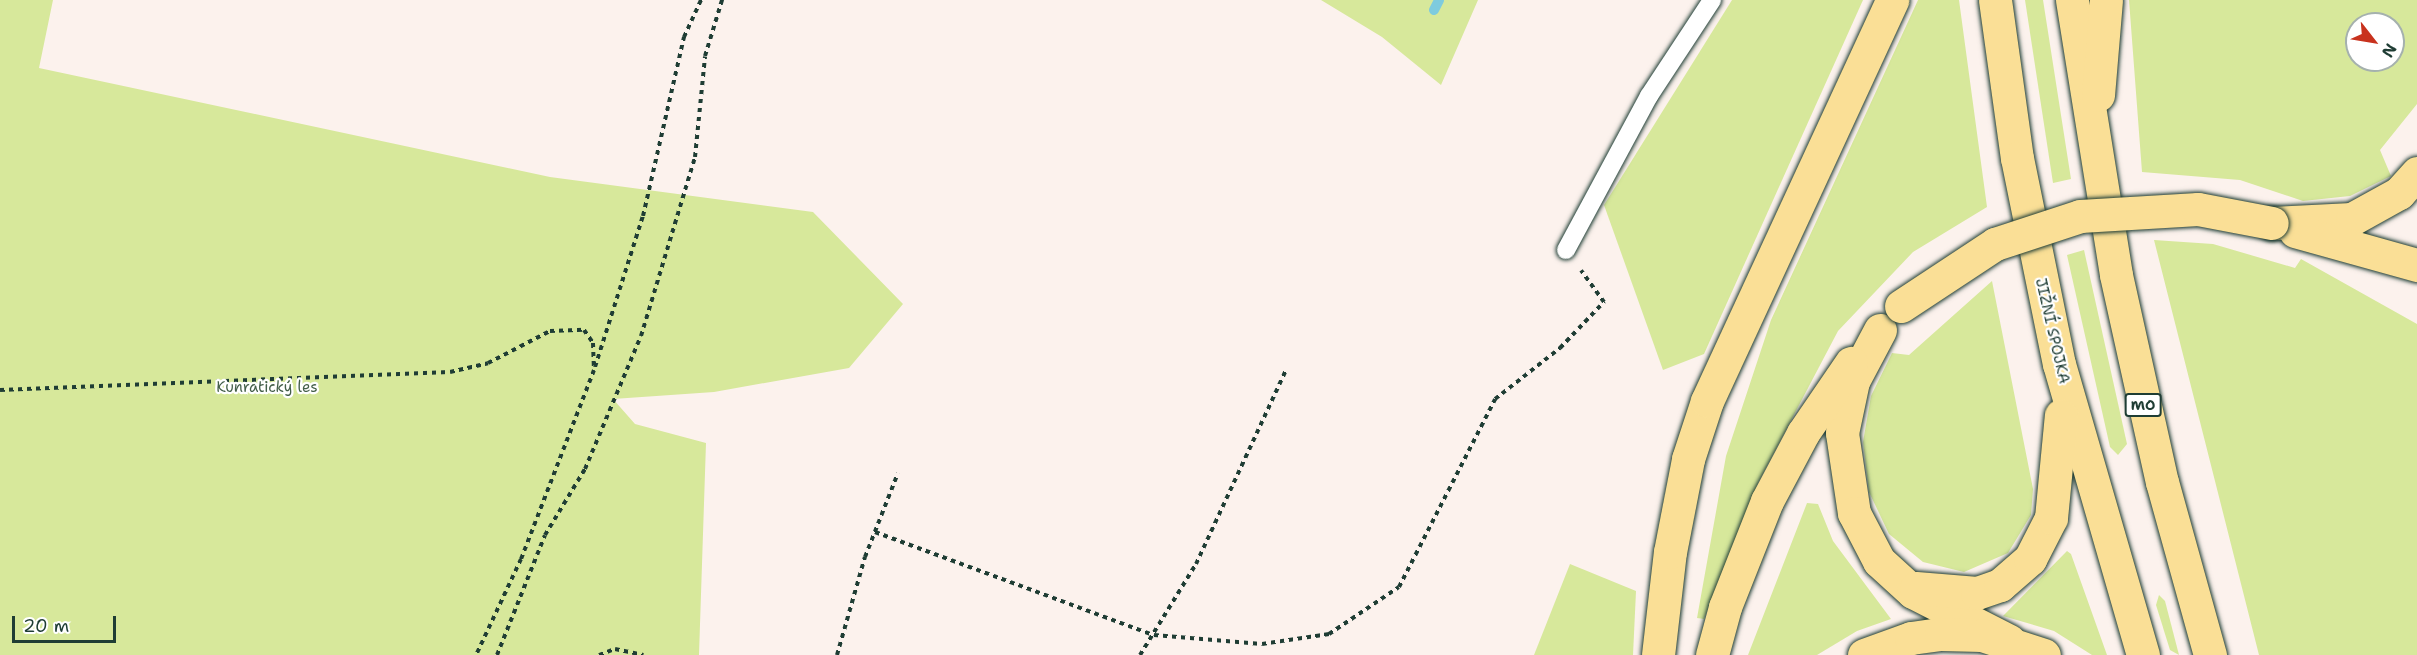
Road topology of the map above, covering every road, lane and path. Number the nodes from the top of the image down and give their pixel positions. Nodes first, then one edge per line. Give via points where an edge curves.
1 (701, 0) edge
2 (722, 0) edge
3 (1712, 0) edge
4 (1892, 0) edge
5 (1995, 0) edge
6 (2072, 0) edge
7 (2106, 0) edge
8 (2094, 151) junction
9 (2417, 173) edge
10 (2272, 223) junction
11 (1566, 249) joint
12 (2417, 265) edge
13 (1890, 318) junction
14 (2059, 364) junction
15 (594, 370) junction
16 (1285, 372) dead end
17 (0, 390) edge
18 (898, 473) dead end
19 (875, 532) junction
20 (1896, 578) junction
21 (1154, 635) junction
22 (2009, 642) junction
23 (476, 655) edge
24 (497, 655) edge
25 (599, 655) edge
26 (643, 655) edge
27 (837, 655) edge
28 (1140, 655) edge
29 (1658, 655) edge
30 (1712, 655) edge
31 (1864, 655) edge
32 (2044, 655) edge
33 (2143, 655) edge
34 (2210, 655) edge

1 - 15 path via 684,37 643,216
2 - 24 path via 705,56 695,157 641,336 585,469 546,535
3 - 11 lane via 1649,96
4 - 29 highway via 1707,401 1688,459 1670,552
5 - 14 highway, JIŽNÍ SPOJKA via 2018,158
6 - 8 highway, MO
7 - 8 highway
8 - 34 highway, MO via 2142,399
9 - 10 highway via 2399,192 2352,219
10 - 12 highway
10 - 13 highway, bridge via 2170,208 2080,216 1995,244
11 - 21 path via 1604,302 1560,348 1495,399 1399,587 1329,634 1262,644
13 - 20 highway via 1853,381 1842,460 1865,538
13 - 30 highway via 1823,401 1767,501 1725,607
14 - 20 highway via 2056,488 2051,518 2030,559 2000,585 1977,593 1936,594
14 - 33 highway, JIŽNÍ SPOJKA
15 - 17 path via 590,334 566,327 488,363 450,372
15 - 23 path via 521,559
16 - 21 path via 1196,564
18 - 19 path
19 - 21 path
19 - 27 path
20 - 22 highway via 1935,607
21 - 28 path
22 - 31 highway via 1941,634 1911,638
22 - 32 highway
25 - 26 path via 615,649

